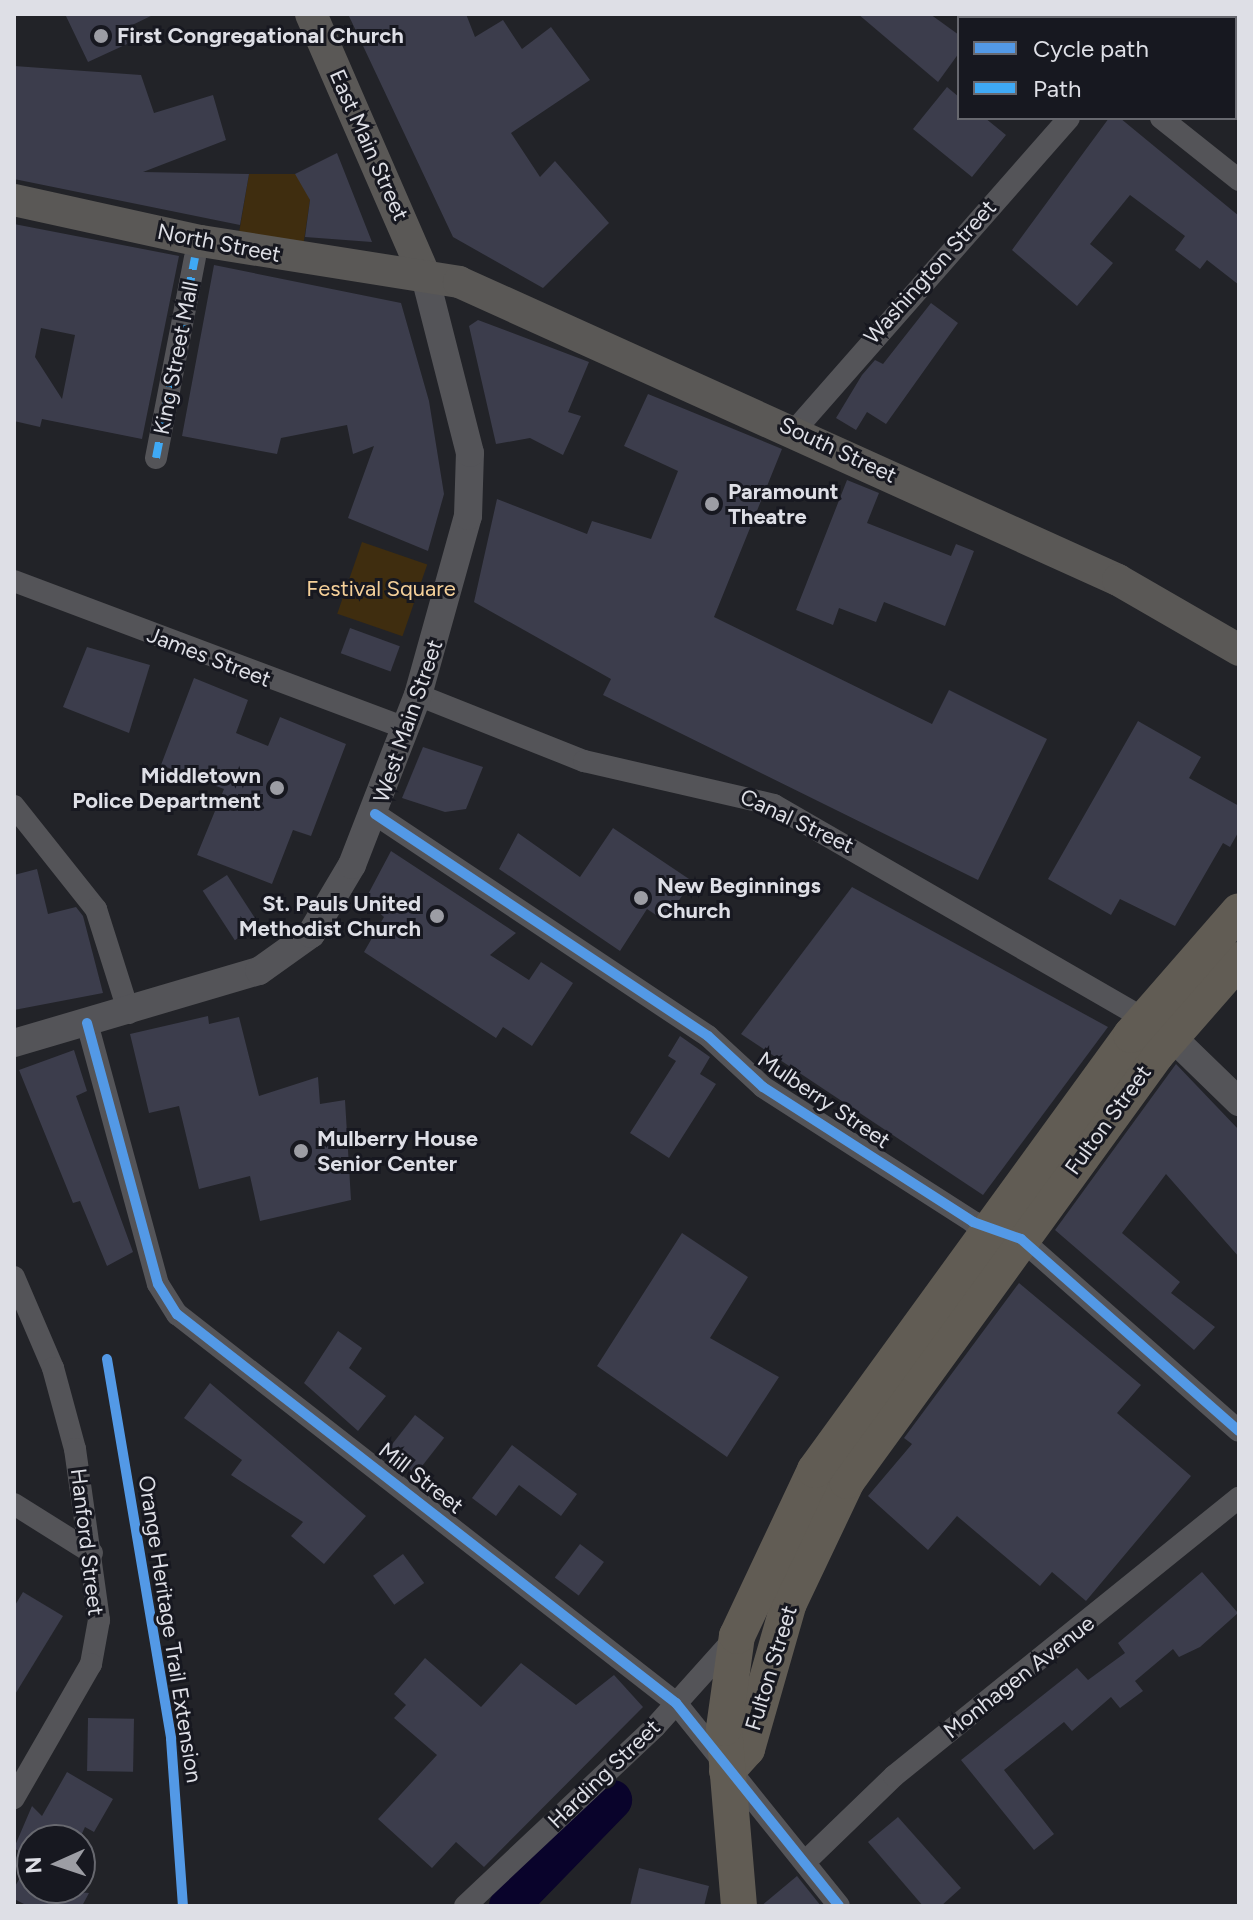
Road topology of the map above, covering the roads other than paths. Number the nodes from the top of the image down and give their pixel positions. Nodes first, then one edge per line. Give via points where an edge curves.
1 (311, 14) edge
2 (1067, 120) edge
3 (1164, 120) edge
4 (1239, 180) edge
5 (14, 200) edge
6 (195, 258) dead end
7 (425, 276) junction
8 (795, 430) junction
9 (156, 458) dead end
10 (15, 585) edge
11 (1239, 650) edge
12 (418, 695) junction
13 (406, 728) junction
14 (14, 806) edge
15 (375, 814) junction
16 (1239, 911) edge
17 (1239, 960) edge
18 (129, 1013) junction
19 (87, 1023) junction
20 (1158, 1027) junction
21 (14, 1043) edge
22 (1239, 1102) edge
23 (1005, 1232) junction
24 (14, 1277) edge
25 (1239, 1431) edge
26 (1239, 1498) edge
27 (14, 1504) edge
28 (92, 1553) junction
29 (737, 1636) junction
30 (676, 1703) junction
31 (727, 1771) junction
32 (14, 1798) edge
33 (805, 1862) junction
34 (465, 1906) edge
35 (739, 1906) edge
36 (839, 1906) edge

1 - 7 main road, East Main Street
2 - 8 street, Washington Street
3 - 4 street
5 - 7 main road, North Street via 201,241
6 - 9 street, King Street Mall
7 - 8 main road, South Street via 459,282
7 - 12 street, West Main Street via 470,453 471,487
8 - 11 main road, South Street via 1118,580
10 - 13 street, James Street
12 - 13 street, West Main Street
12 - 20 street, Canal Street via 584,761 774,805
13 - 15 street, West Main Street
14 - 18 street via 96,909
15 - 18 street, West Main Street via 329,908 284,958 226,985
15 - 23 street, Mulberry Street via 708,1036 753,1081 973,1222
16 - 20 main road, Fulton Street
17 - 20 main road, Fulton Street
18 - 19 street, West Main Street
19 - 21 street, West Main Street
19 - 30 street, Mill Street via 158,1284 177,1314
20 - 22 street
20 - 23 main road, Fulton Street
23 - 25 street, Mulberry Street
23 - 29 main road, Fulton Street via 815,1470
23 - 31 main road, Fulton Street via 831,1510 789,1603 747,1749
24 - 28 street, Hanford Street via 53,1368
26 - 33 street, Monhagen Avenue via 894,1776
27 - 28 street
28 - 32 street, Hanford Street via 99,1620 91,1664
29 - 30 street, Harding Street
29 - 31 main road, Fulton Street via 724,1728
30 - 31 street, Mill Street
30 - 34 street, Harding Street
31 - 33 street, Mill Street
31 - 35 main road
33 - 36 street, Mill Street

